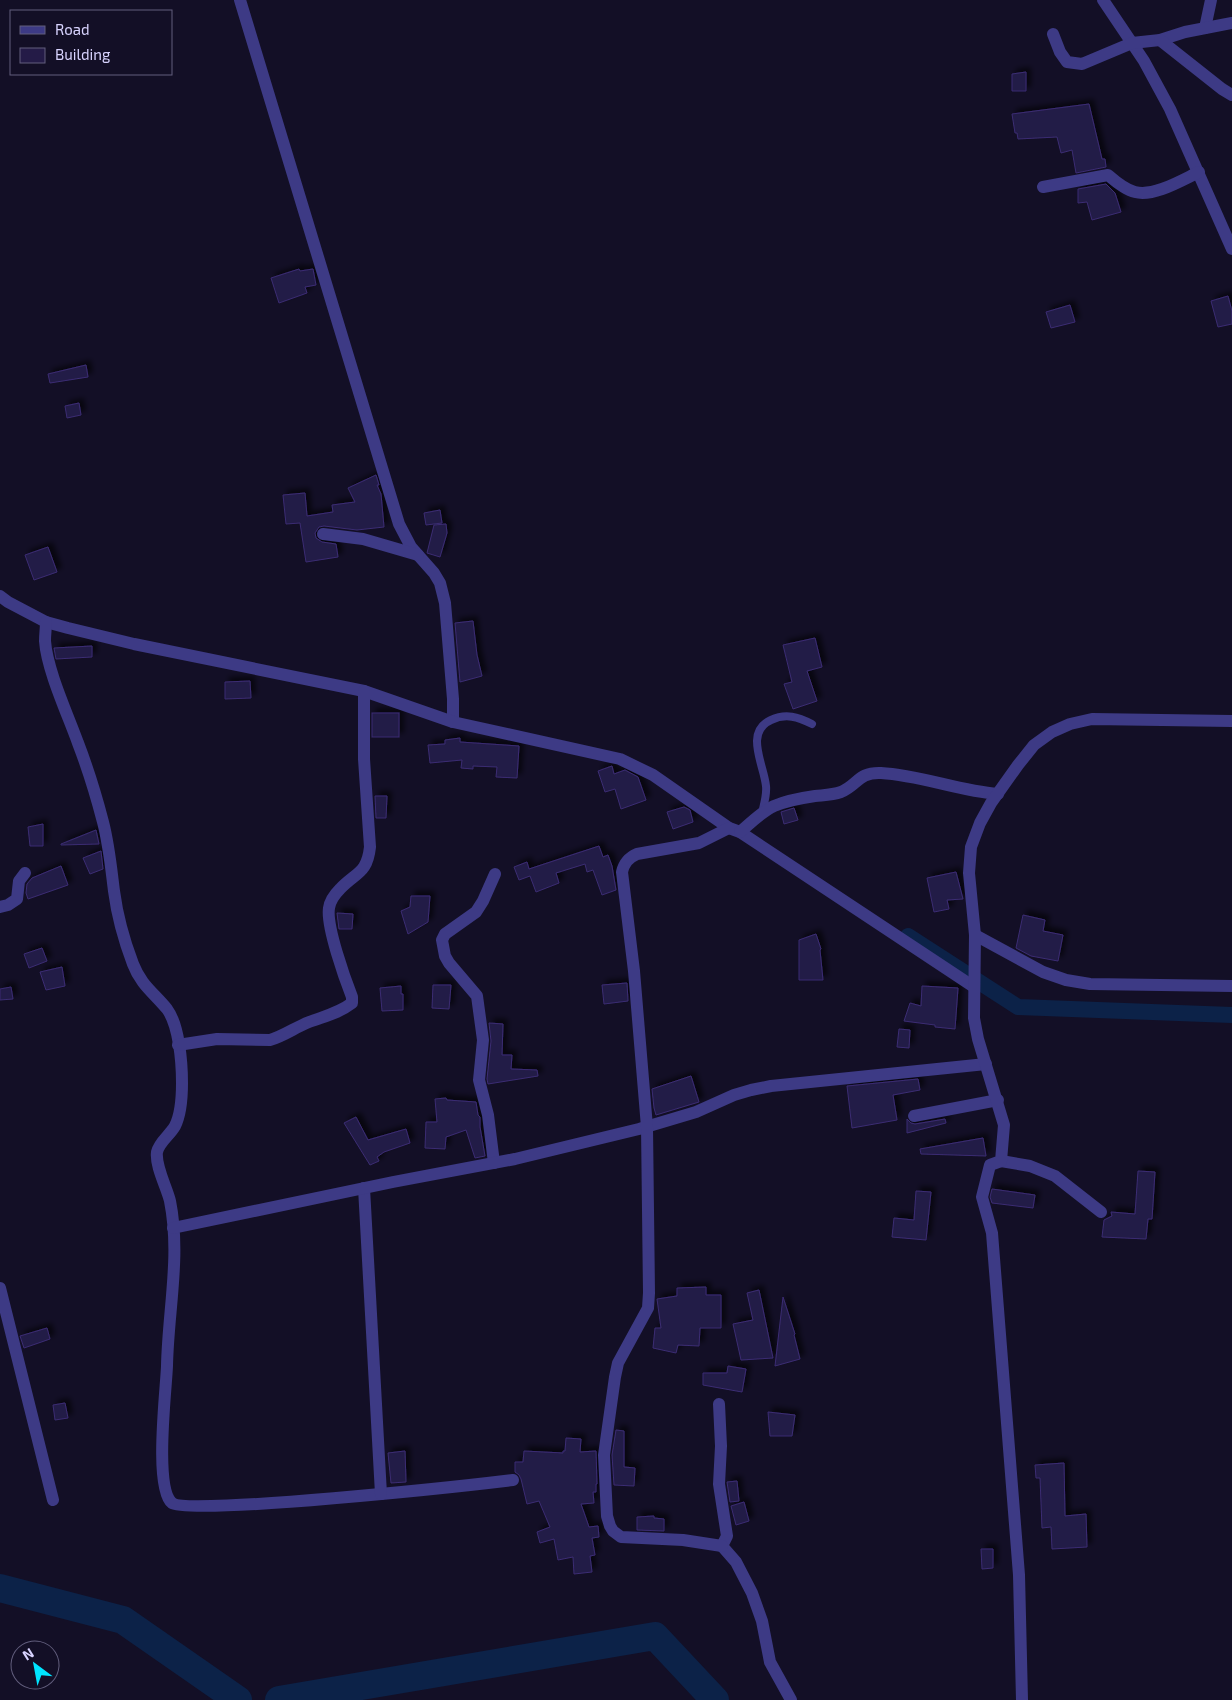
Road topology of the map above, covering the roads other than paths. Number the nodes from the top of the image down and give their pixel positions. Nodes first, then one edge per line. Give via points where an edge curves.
1 (240, 0) edge
2 (1103, 0) edge
3 (1211, 0) edge
4 (1232, 23) edge
5 (1205, 28) junction
6 (1053, 34) dead end
7 (1160, 40) junction
8 (1132, 43) junction
9 (1232, 95) edge
10 (1199, 172) junction
11 (1043, 187) dead end
12 (1232, 249) edge
13 (323, 534) dead end
14 (419, 555) junction
15 (0, 596) edge
16 (46, 622) junction
17 (364, 691) junction
18 (453, 718) junction
19 (1232, 722) edge
20 (812, 724) dead end
21 (998, 794) junction
22 (759, 816) junction
23 (739, 829) junction
24 (25, 873) dead end
25 (495, 874) dead end
26 (0, 907) edge
27 (975, 940) junction
28 (1232, 986) edge
29 (974, 987) junction
30 (178, 1044) junction
31 (986, 1064) junction
32 (998, 1100) junction
33 (914, 1116) dead end
34 (647, 1127) junction
35 (1001, 1161) junction
36 (494, 1163) junction
37 (364, 1188) junction
38 (1101, 1212) dead end
39 (173, 1228) junction
40 (0, 1288) edge
41 (719, 1404) dead end
42 (513, 1480) dead end
43 (381, 1494) junction
44 (53, 1500) dead end
45 (722, 1546) junction
46 (791, 1700) edge
47 (1022, 1700) edge

1 - 14 street via 399,524
2 - 8 street
3 - 5 street
4 - 5 street
5 - 7 street
6 - 8 street via 1062,57 1074,64 1082,64
7 - 8 street
7 - 9 street
8 - 10 street via 1170,109
10 - 11 street via 1165,188 1137,193 1108,175
10 - 12 street
13 - 14 street via 363,539
14 - 18 street via 440,583 445,603
15 - 16 street
16 - 17 street via 134,644
16 - 30 street via 48,659 83,754 103,822 110,850 116,905 132,962 141,982 173,1018
17 - 18 street
17 - 30 street via 369,858 360,872 334,895 328,921 352,1003 336,1013 270,1040 217,1039
18 - 23 street via 620,759 653,775
19 - 21 street via 1092,719 1070,724 1034,745
20 - 22 lane via 787,716 762,726 757,747 767,788
21 - 22 street via 872,773 860,777 842,791 783,803
21 - 27 street via 971,846 969,873
22 - 23 street
23 - 29 street
23 - 34 street via 699,843 637,854 624,864 622,872
24 - 26 street via 19,881 17,899
25 - 36 street via 476,912 445,934 442,940 449,963 477,996 483,1040 479,1080 488,1115
27 - 28 street via 1066,980 1090,984
27 - 29 street
29 - 31 street via 974,1018
30 - 39 street via 182,1081 179,1114 175,1126 157,1151 170,1201
31 - 32 street
31 - 34 street via 750,1090
32 - 33 street
32 - 35 street via 1004,1125
34 - 36 street
34 - 45 street via 649,1301 642,1321 618,1363 615,1377 604,1455 608,1516 613,1531 621,1537 683,1540
35 - 38 street via 1030,1166 1054,1176
35 - 47 street via 990,1165 982,1197 992,1233 1019,1575
36 - 37 street
37 - 39 street
37 - 43 street
39 - 43 street via 174,1273 162,1439 165,1493 170,1502 177,1506 212,1506
40 - 44 street
41 - 45 street via 719,1484 727,1536
42 - 43 street
45 - 46 street via 736,1562 752,1594 762,1621 770,1662

